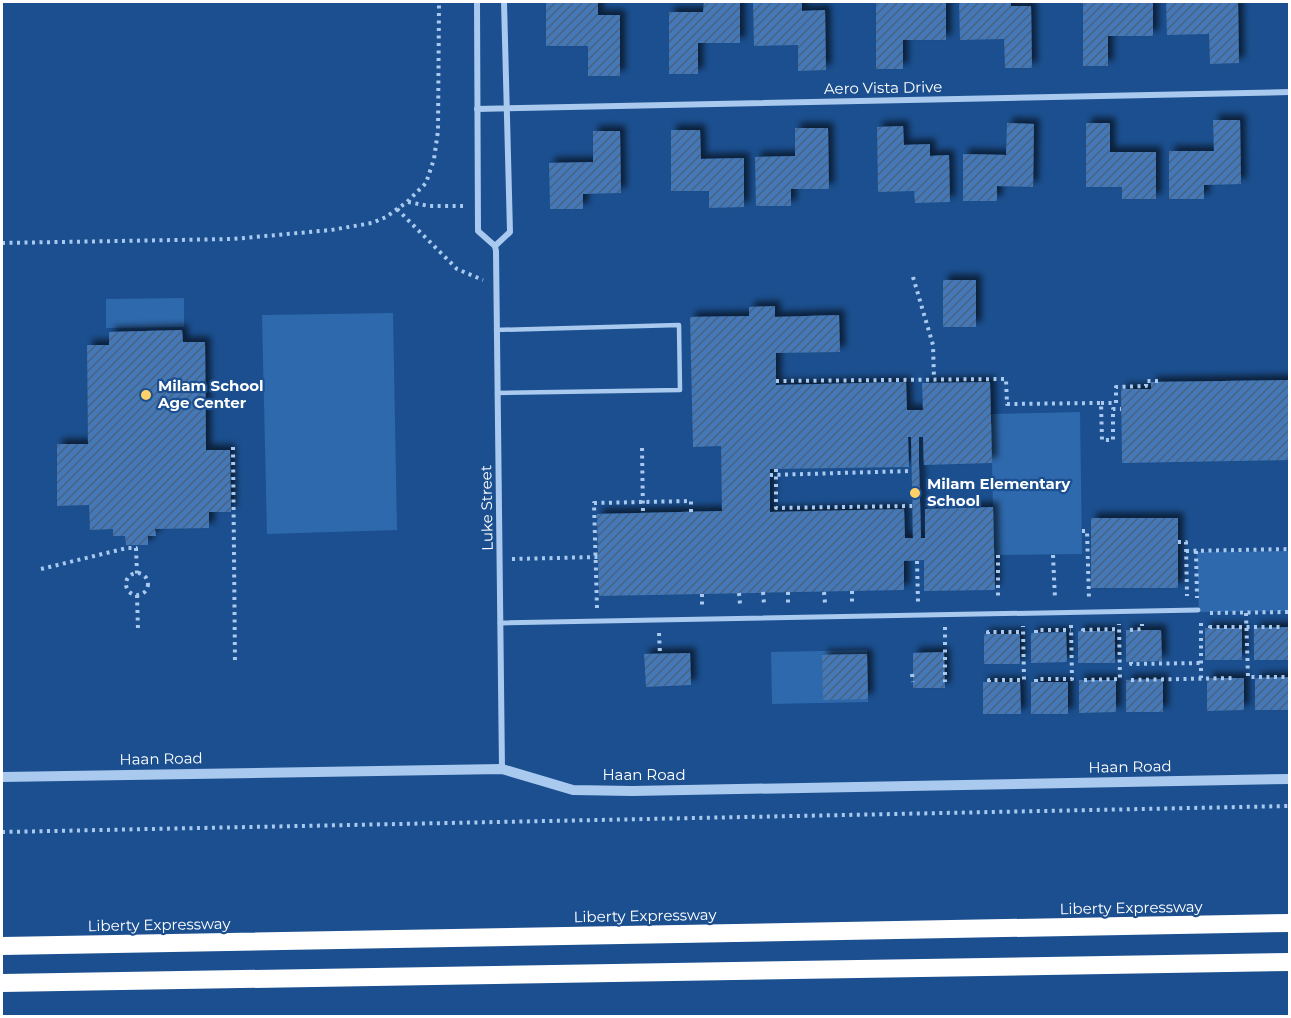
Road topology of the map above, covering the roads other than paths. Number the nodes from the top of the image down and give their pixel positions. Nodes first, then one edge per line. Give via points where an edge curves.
1 (477, 2) edge
2 (504, 2) edge
3 (1290, 92) edge
4 (507, 108) junction
5 (477, 109) junction
6 (495, 246) junction
7 (496, 330) junction
8 (497, 393) junction
9 (1197, 610) road end
10 (500, 623) junction
11 (502, 769) junction
12 (2, 777) edge
13 (1290, 779) edge
14 (1290, 922) edge
15 (2, 946) edge
16 (1290, 962) edge
17 (2, 983) edge

1 - 5 street
2 - 4 street
3 - 4 street, Aero Vista Drive
4 - 5 street, Aero Vista Drive
4 - 6 street via 510,232
5 - 6 street via 478,231
6 - 7 street, Luke Street
7 - 8 street, Luke Street
7 - 8 lane via 679,325 680,390
8 - 10 street, Luke Street
9 - 10 street
10 - 11 street, Luke Street
11 - 12 street, Haan Road
11 - 13 street, Haan Road via 573,790 632,791
14 - 15 highway, Liberty Expressway
16 - 17 highway

